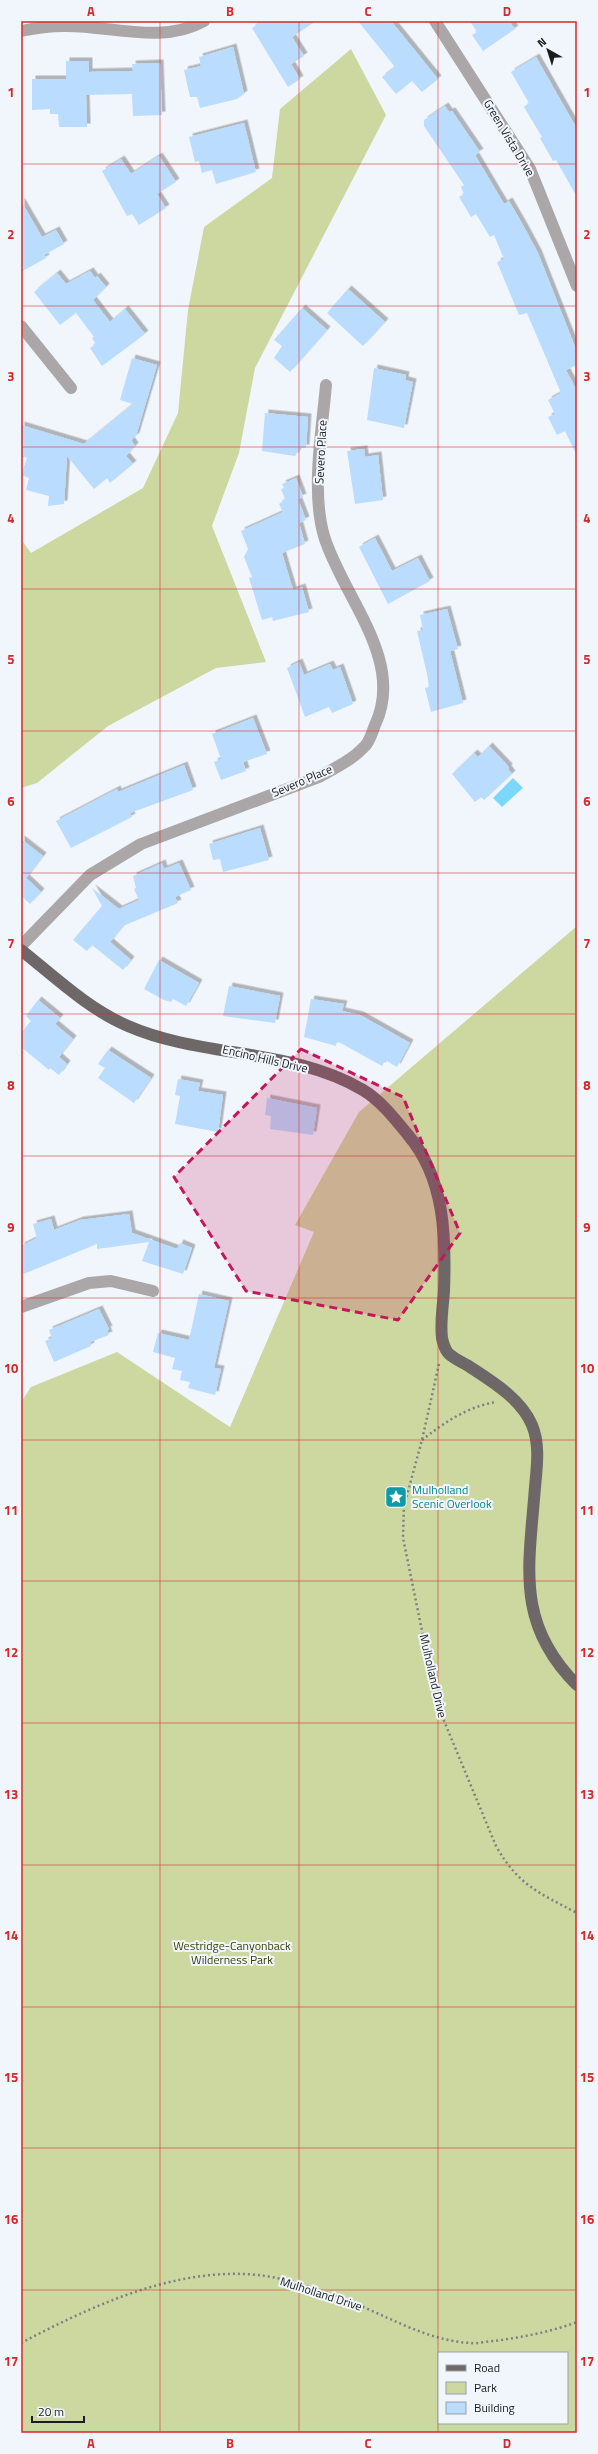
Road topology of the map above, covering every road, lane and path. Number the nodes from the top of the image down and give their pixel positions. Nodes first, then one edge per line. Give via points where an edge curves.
1 (204, 21) edge
2 (434, 21) edge
3 (21, 31) edge
4 (577, 286) edge
5 (21, 326) edge
6 (326, 385) dead end
7 (71, 388) dead end
8 (21, 946) edge
9 (21, 950) edge
10 (153, 1291) dead end
11 (21, 1308) edge
12 (447, 1352) junction
13 (518, 1405) junction
14 (422, 1440) junction
15 (577, 1685) edge
16 (577, 1913) edge
17 (577, 2322) edge
18 (21, 2343) edge

1 - 3 street via 195,26 164,32 144,33 65,26
2 - 4 street, Green Vista Drive via 530,169
5 - 7 street
6 - 8 street, Severo Place via 318,502 324,536 380,659 383,685 381,713 366,746 346,762 319,776 141,844 90,876
9 - 12 main road, Encino Hills Drive via 100,1013 130,1028 169,1039 291,1063 364,1090 381,1105 410,1137 425,1160 441,1208 445,1244 442,1329
10 - 11 street via 111,1281 89,1283
12 - 13 main road via 503,1390
12 - 14 path, Mulholland Drive via 440,1356
13 - 14 path via 504,1401 471,1409 447,1421
13 - 15 main road via 532,1424 538,1453 528,1580 535,1624 557,1665
14 - 16 path, Mulholland Drive via 404,1506 403,1538 440,1711 496,1846 508,1867 530,1888
17 - 18 path, Mulholland Drive via 524,2337 471,2344 418,2332 348,2301 286,2280 243,2274 194,2278 136,2291 80,2314

